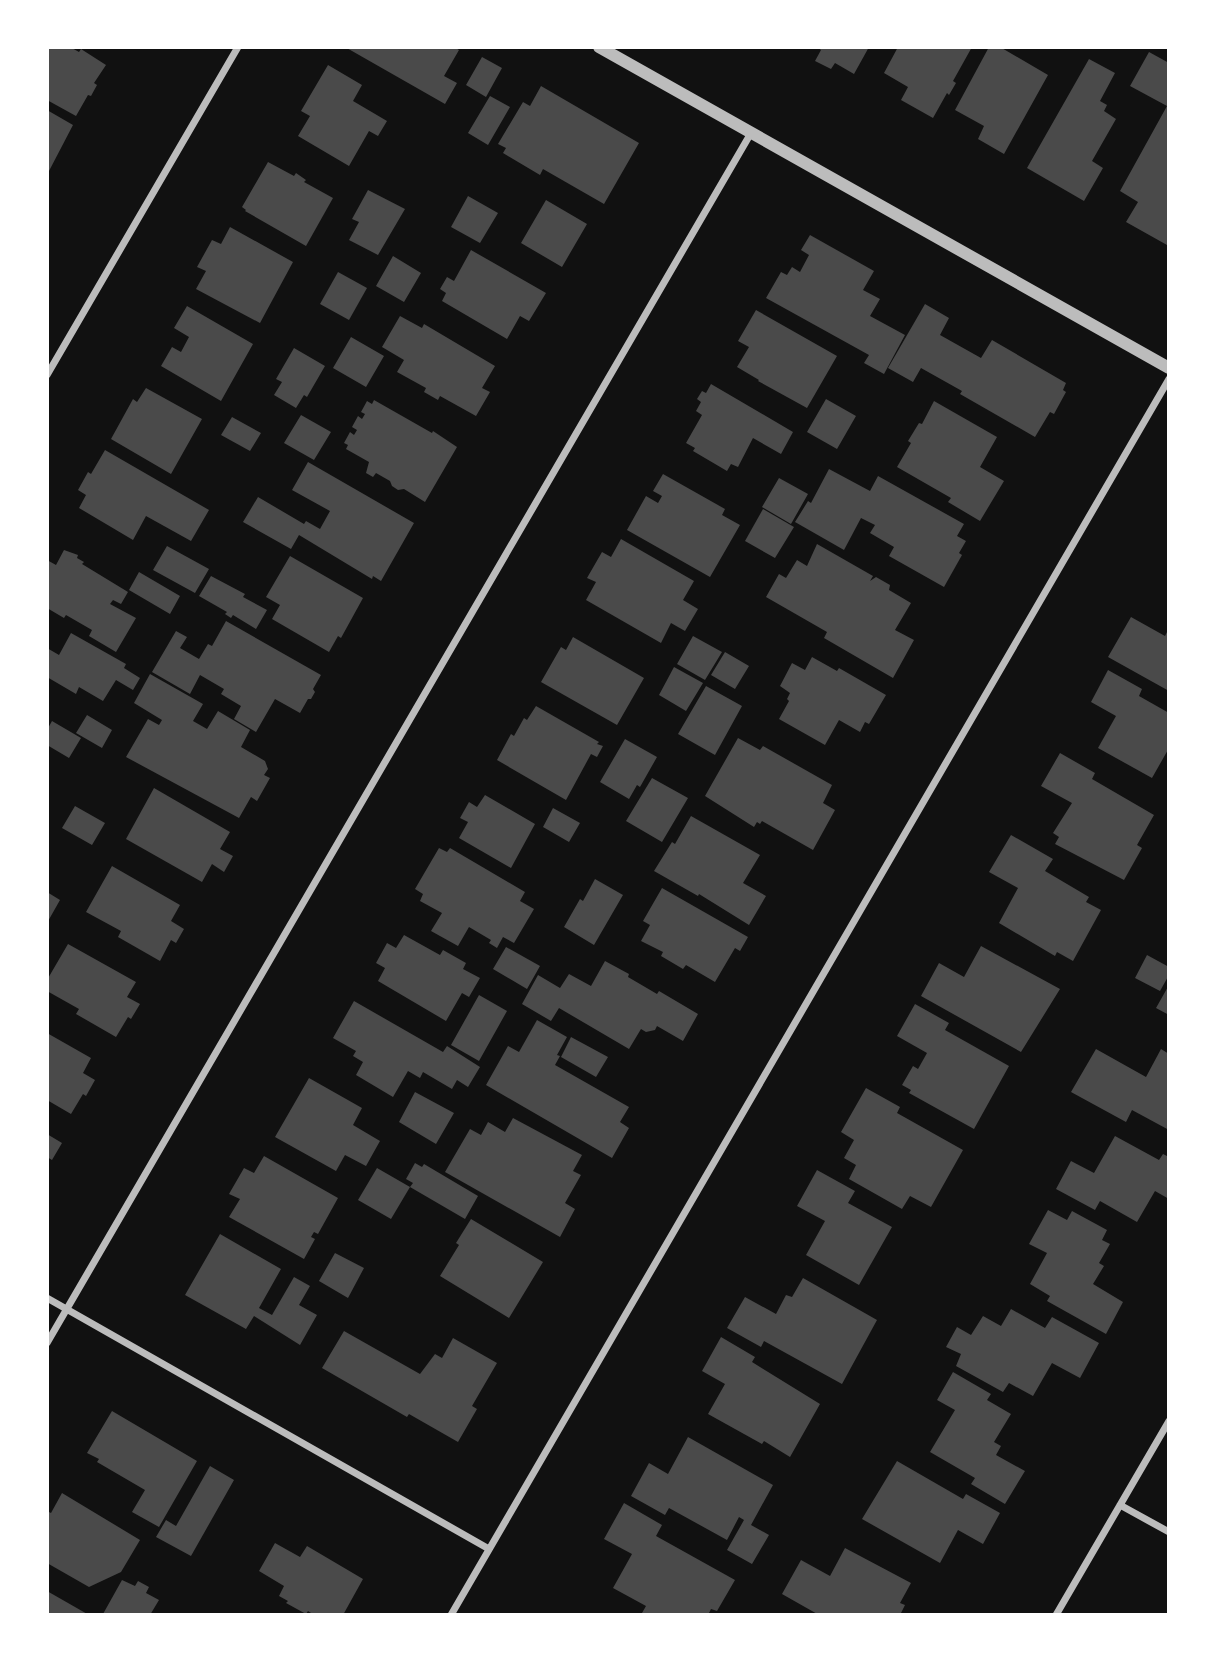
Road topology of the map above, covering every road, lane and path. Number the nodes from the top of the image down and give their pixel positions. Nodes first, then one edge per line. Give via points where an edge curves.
1 (238, 47) edge
2 (599, 47) edge
3 (751, 132) junction
4 (1169, 368) edge
5 (47, 375) edge
6 (1169, 379) edge
7 (47, 1298) edge
8 (67, 1309) junction
9 (47, 1343) edge
10 (1169, 1421) edge
11 (1120, 1505) junction
12 (1169, 1532) edge
13 (489, 1549) junction
14 (451, 1615) edge
15 (1056, 1615) edge

1 - 5 street
2 - 3 street
3 - 4 street
3 - 8 street
6 - 13 street
7 - 8 street
8 - 9 street
8 - 13 street
10 - 11 street
11 - 12 street
11 - 15 street
13 - 14 street

